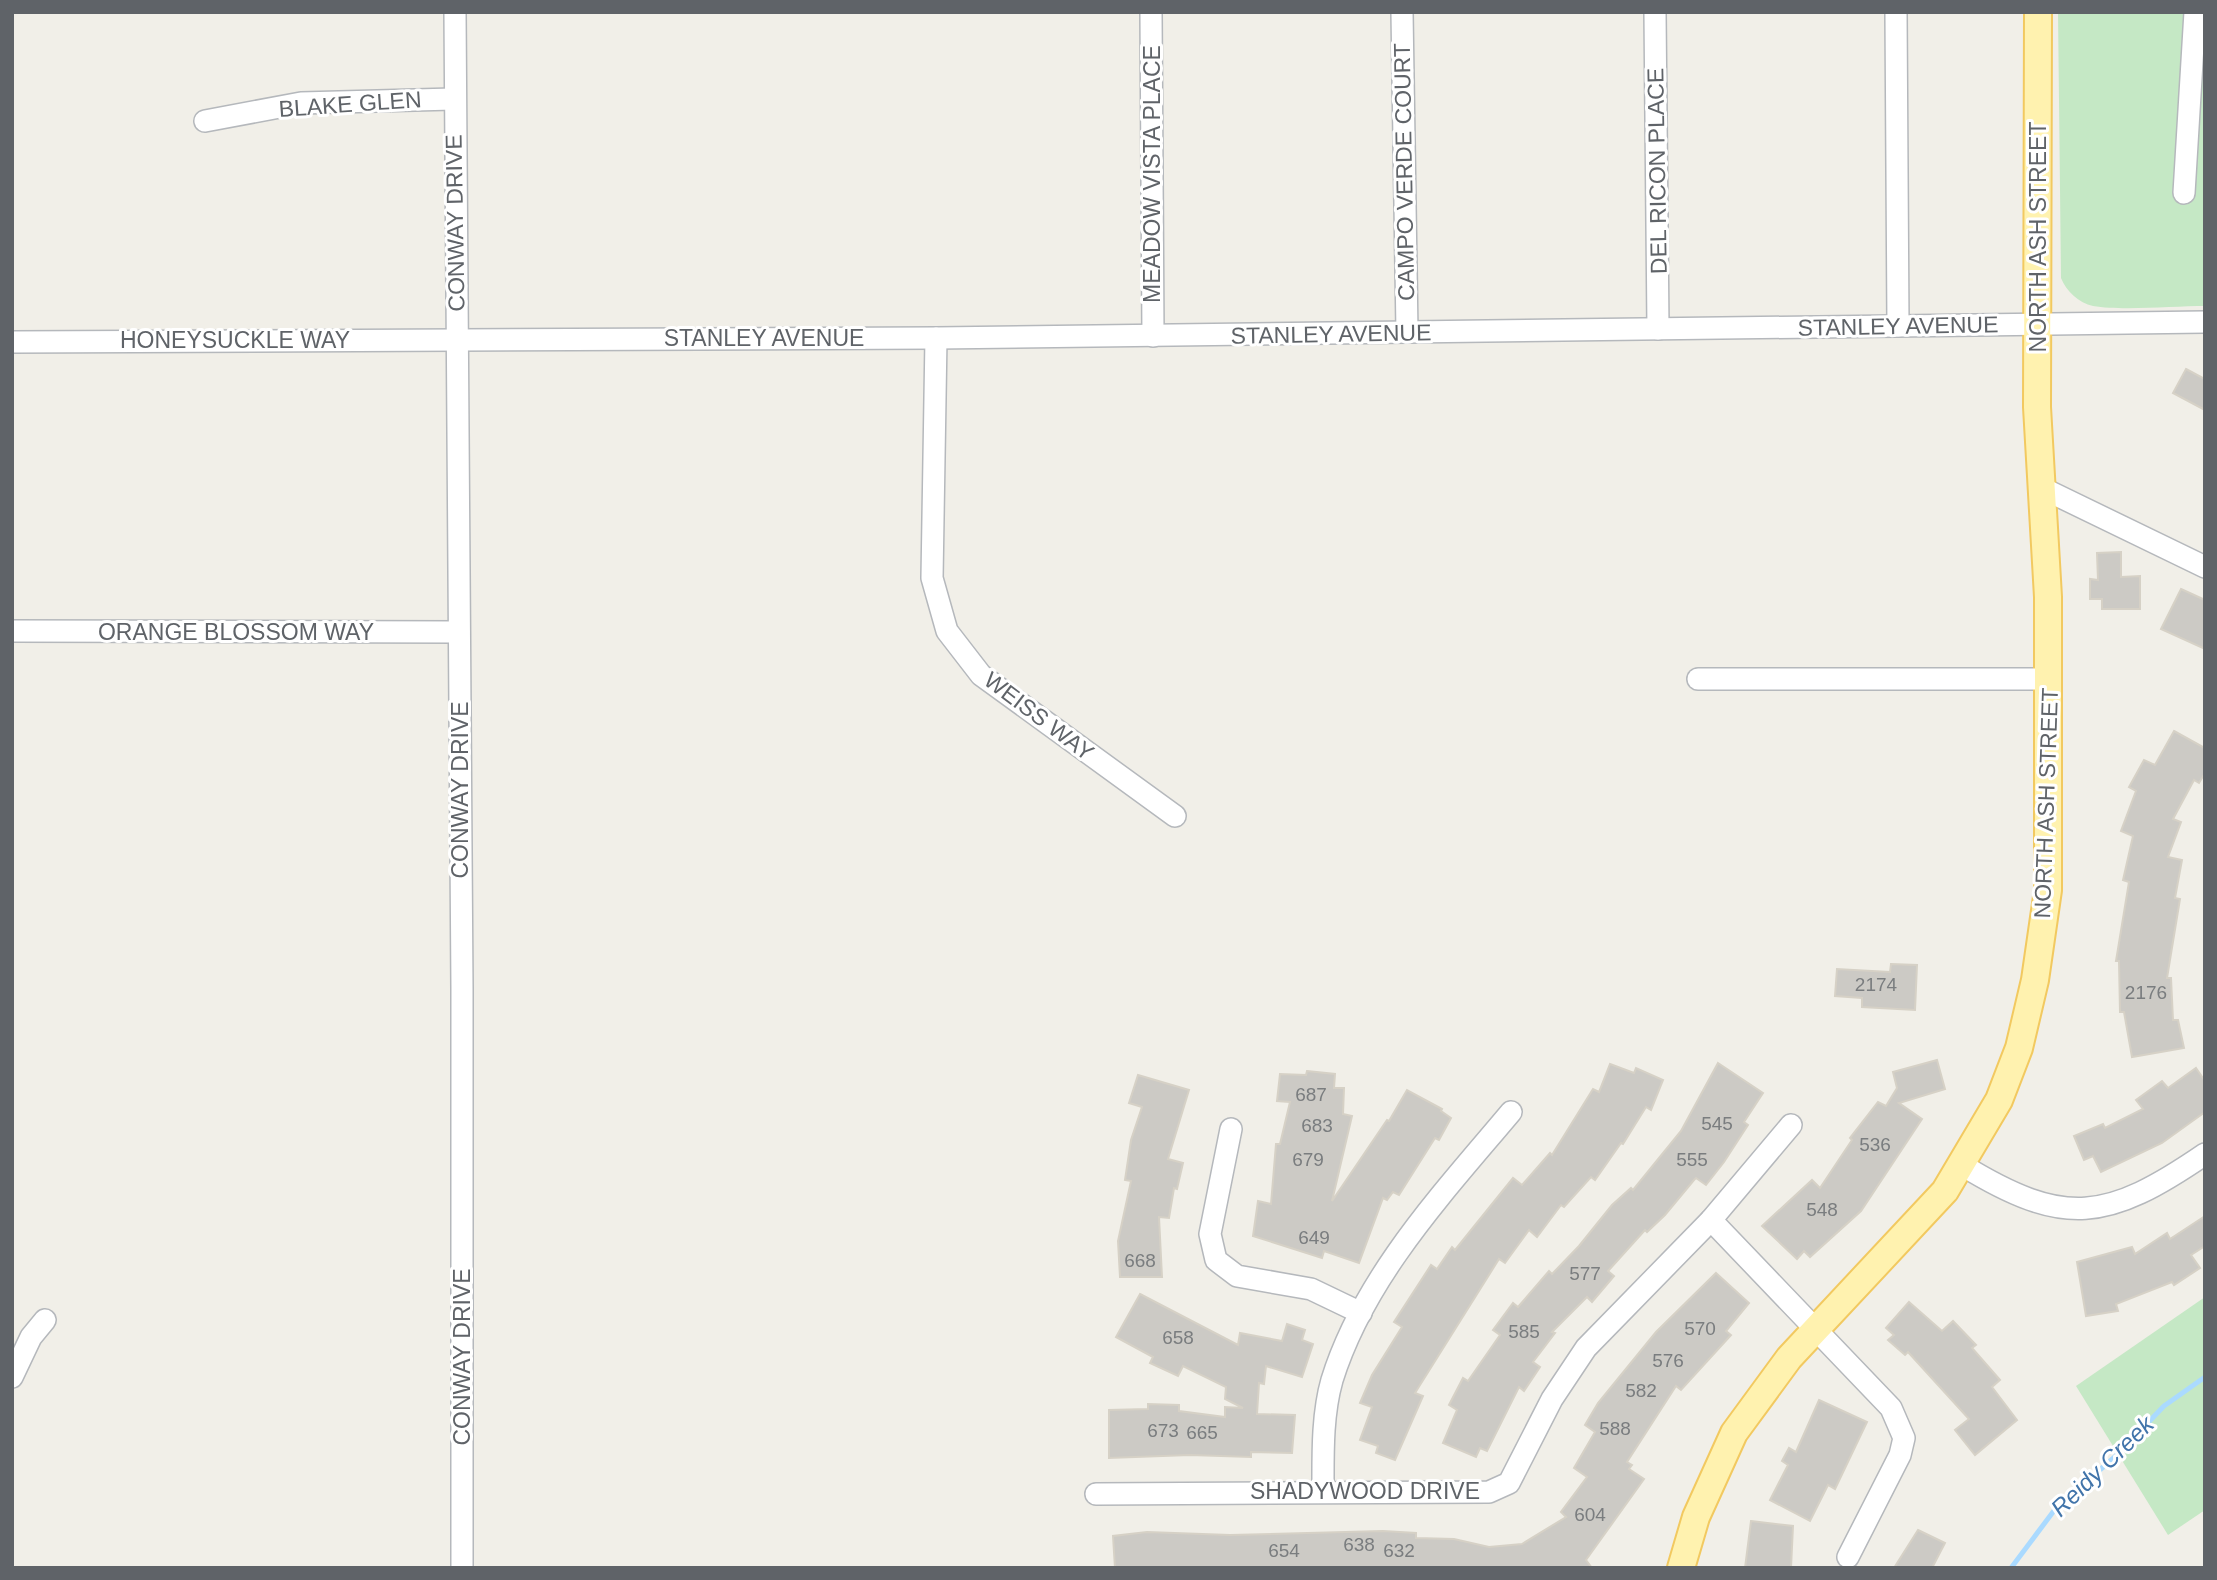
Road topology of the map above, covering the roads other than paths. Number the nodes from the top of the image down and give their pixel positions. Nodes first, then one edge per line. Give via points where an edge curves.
1 (455, 12) edge
2 (1151, 12) edge
3 (1402, 12) edge
4 (1655, 12) edge
5 (1896, 12) edge
6 (2038, 12) edge
7 (2195, 12) edge
8 (453, 99) junction
9 (205, 121) dead end
10 (2184, 193) dead end
11 (2205, 322) edge
12 (2038, 325) junction
13 (1898, 326) junction
14 (1658, 330) junction
15 (1407, 332) junction
16 (1153, 336) junction
17 (457, 338) junction
18 (936, 338) junction
19 (12, 342) edge
20 (2042, 488) junction
21 (2205, 567) edge
22 (12, 631) edge
23 (459, 632) junction
24 (1698, 679) dead end
25 (2049, 679) junction
26 (1175, 816) dead end
27 (1511, 1112) dead end
28 (1791, 1125) dead end
29 (1231, 1129) dead end
30 (2205, 1154) edge
31 (1962, 1165) junction
32 (1711, 1220) junction
33 (1361, 1313) junction
34 (45, 1320) dead end
35 (1817, 1331) junction
36 (12, 1377) edge
37 (1323, 1491) junction
38 (1096, 1494) dead end
39 (1848, 1557) dead end
40 (462, 1568) edge
41 (1681, 1568) edge

1 - 8 street, CONWAY DRIVE
2 - 16 street, MEADOW VISTA PLACE
3 - 15 street, CAMPO VERDE COURT
4 - 14 street, DEL RICON PLACE
5 - 13 street
6 - 12 main road, NORTH ASH STREET
7 - 10 street
8 - 9 street, BLAKE GLEN via 300,103
8 - 17 street, CONWAY DRIVE
11 - 12 street, STANLEY AVENUE
12 - 13 street, STANLEY AVENUE
12 - 20 main road, NORTH ASH STREET
13 - 14 street, STANLEY AVENUE
14 - 15 street, STANLEY AVENUE
15 - 16 street, STANLEY AVENUE
16 - 18 street, STANLEY AVENUE
17 - 18 street, STANLEY AVENUE
17 - 19 street, HONEYSUCKLE WAY
17 - 23 street, CONWAY DRIVE
18 - 26 street, WEISS WAY via 932,578 947,631 981,675
20 - 21 street
20 - 25 main road, NORTH ASH STREET
22 - 23 street, ORANGE BLOSSOM WAY
23 - 40 street, CONWAY DRIVE
24 - 25 street
25 - 31 main road, NORTH ASH STREET via 2048,890 2035,980 2019,1048 1999,1100
27 - 33 street via 1415,1227
28 - 32 street, SHADYWOOD DRIVE
29 - 33 street via 1210,1234 1216,1260 1237,1276 1311,1289
30 - 31 street via 2158,1186 2108,1207 2053,1208 2006,1192
31 - 35 main road, NORTH ASH STREET via 1945,1191
32 - 35 street
32 - 37 street, SHADYWOOD DRIVE via 1586,1348 1552,1399 1509,1483 1489,1492
33 - 37 street via 1332,1382 1323,1441
34 - 36 street via 31,1337
35 - 39 street via 1891,1408 1904,1438 1900,1455
35 - 41 main road, NORTH ASH STREET via 1789,1358 1734,1433 1696,1517
37 - 38 street, SHADYWOOD DRIVE

